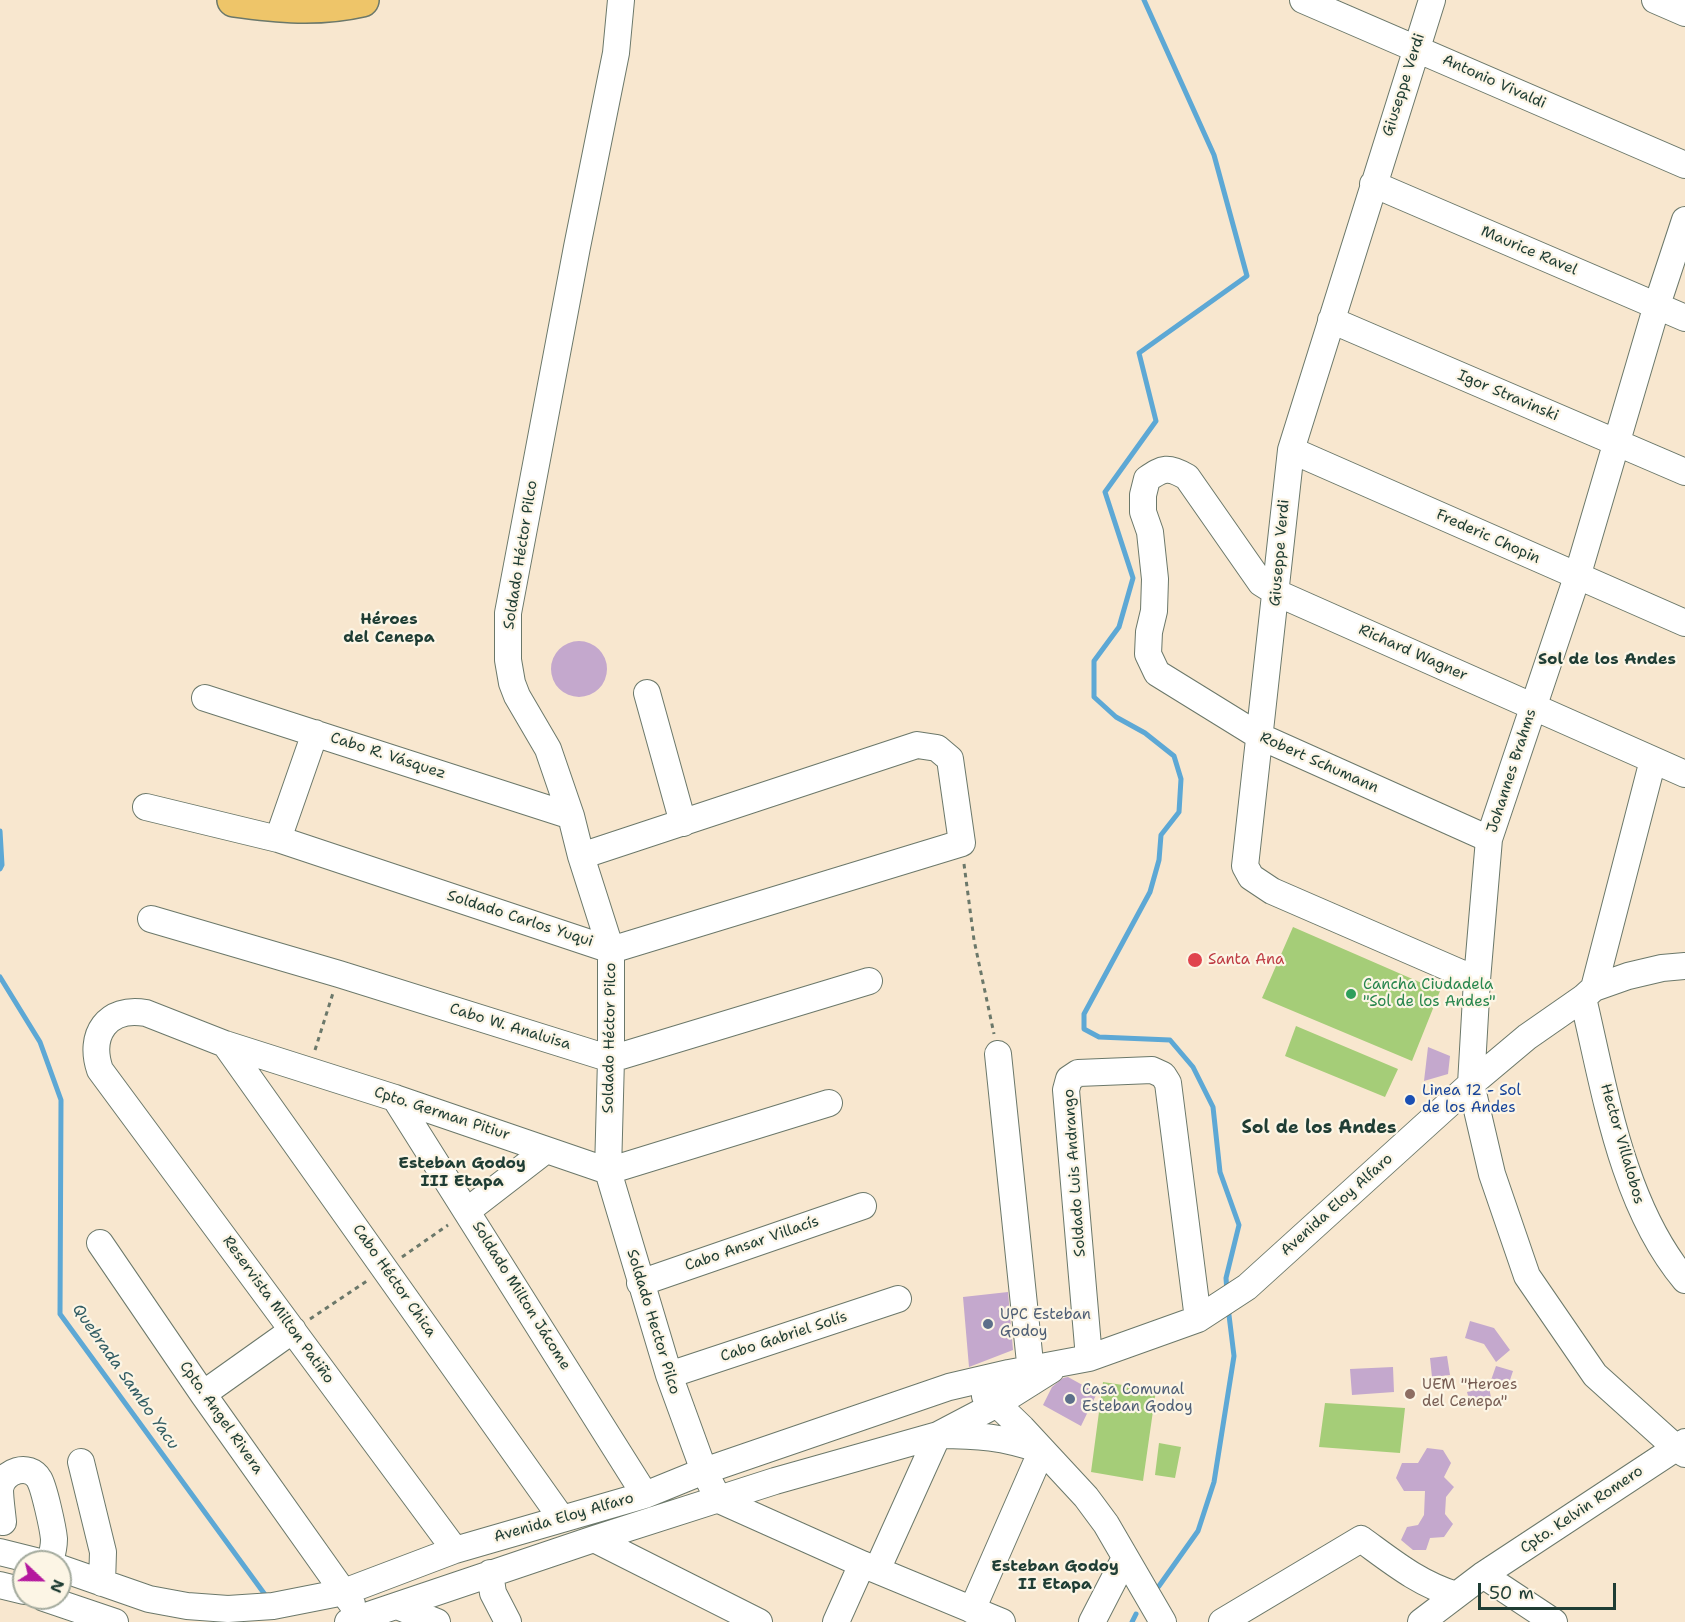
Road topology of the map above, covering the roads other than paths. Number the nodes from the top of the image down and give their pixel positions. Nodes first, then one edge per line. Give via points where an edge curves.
1 (234, 0) edge
2 (362, 0) edge
3 (621, 0) edge
4 (1304, 0) edge
5 (1432, 0) edge
6 (1655, 0) edge
7 (1685, 13) edge
8 (1416, 48) junction
9 (1685, 165) edge
10 (1373, 184) junction
11 (1685, 220) edge
12 (1657, 305) junction
13 (1685, 318) edge
14 (1331, 320) junction
15 (1617, 443) junction
16 (1291, 450) junction
17 (1685, 472) edge
18 (1577, 577) junction
19 (1277, 593) junction
20 (1685, 623) edge
21 (1157, 673) joint
22 (647, 693) dead end
23 (205, 698) dead end
24 (1533, 705) junction
25 (315, 733) junction
26 (1259, 736) junction
27 (1653, 760) junction
28 (1685, 774) edge
29 (146, 807) dead end
30 (571, 816) junction
31 (683, 823) junction
32 (278, 839) junction
33 (1490, 839) junction
34 (581, 856) junction
35 (151, 919) dead end
36 (611, 950) junction
37 (1685, 966) edge
38 (1477, 980) junction
39 (869, 981) dead end
40 (1588, 993) junction
41 (225, 1044) junction
42 (998, 1054) road end
43 (611, 1059) junction
44 (100, 1070) joint
45 (1471, 1084) junction
46 (395, 1098) junction
47 (829, 1103) dead end
48 (546, 1150) junction
49 (608, 1171) junction
50 (864, 1206) dead end
51 (467, 1211) junction
52 (100, 1243) dead end
53 (1685, 1280) edge
54 (640, 1283) junction
55 (898, 1299) dead end
56 (1205, 1315) junction
57 (293, 1330) junction
58 (1089, 1358) junction
59 (669, 1375) junction
60 (1031, 1375) junction
61 (949, 1388) junction
62 (203, 1394) junction
63 (997, 1404) junction
64 (938, 1435) junction
65 (1682, 1448) edge
66 (1042, 1450) junction
67 (81, 1462) dead end
68 (704, 1471) junction
69 (645, 1495) junction
70 (719, 1500) junction
71 (562, 1518) junction
72 (3, 1522) dead end
73 (594, 1539) junction
74 (52, 1550) edge
75 (455, 1550) junction
76 (1125, 1558) junction
77 (870, 1567) junction
78 (72, 1572) edge
79 (490, 1573) junction
80 (1483, 1575) junction
81 (102, 1583) junction
82 (344, 1592) junction
83 (1456, 1595) junction
84 (397, 1606) junction
85 (72, 1607) edge
86 (972, 1610) junction
87 (357, 1621) edge
88 (115, 1622) edge
89 (437, 1622) edge
90 (508, 1622) edge
91 (759, 1622) edge
92 (836, 1622) edge
93 (1002, 1622) edge
94 (1092, 1622) edge
95 (1163, 1622) edge
96 (1222, 1622) edge
97 (1421, 1622) edge
98 (1554, 1622) edge

1 - 2 highway via 314,7
3 - 30 street, Soldado Héctor Pilco via 616,53 508,613 512,683 548,749
4 - 8 street, Antonio Vivaldi
5 - 8 street, Giuseppe Verdi
6 - 7 street
8 - 9 street, Antonio Vivaldi
8 - 10 street, Giuseppe Verdi
10 - 12 street, Maurice Ravel
10 - 14 street, Giuseppe Verdi
11 - 12 street, Johannes Brahms
12 - 13 street, Maurice Ravel
12 - 15 street, Johannes Brahms
14 - 15 street, Igor Stravinski
14 - 16 street, Giuseppe Verdi
15 - 17 street, Igor Stravinski
15 - 18 street, Johannes Brahms
16 - 18 street, Frederic Chopin
16 - 19 street, Giuseppe Verdi
18 - 20 street, Frederic Chopin
18 - 24 street, Johannes Brahms
19 - 21 street, Richard Wagner via 1261,583 1187,477 1176,470 1162,469 1147,480 1143,495 1155,579 1148,654
19 - 24 street, Richard Wagner
19 - 26 street, Giuseppe Verdi
21 - 26 street, Robert Schumann
22 - 31 street
23 - 25 street, Cabo R. Vásquez
24 - 27 street, Richard Wagner
24 - 33 street, Johannes Brahms
25 - 30 street, Cabo R. Vásquez
25 - 32 street
26 - 33 street, Robert Schumann
26 - 38 street, Giuseppe Verdi via 1245,866 1251,877 1272,891
27 - 28 street, Richard Wagner
27 - 40 street
29 - 32 street, Soldado Carlos Yuqui
30 - 34 street, Soldado Héctor Pilco
31 - 34 street
31 - 36 street, Soldado Carlos Yuqui via 917,745 937,748 950,759 962,843
32 - 36 street, Soldado Carlos Yuqui
33 - 38 street, Johannes Brahms
34 - 36 street, Soldado Héctor Pilco
35 - 43 street, Cabo W. Analuisa
36 - 43 street, Soldado Héctor Pilco
37 - 40 street, Avenida Eloy Alfaro via 1628,976
38 - 45 street, Johannes Brahms
39 - 43 street
40 - 45 street, Avenida Eloy Alfaro
40 - 53 street, Hector Villalobos via 1611,1115 1633,1188 1650,1228
41 - 44 street, Cpto. German Pitiur via 146,1013 122,1013 110,1019 99,1033 95,1044
41 - 46 street, Cpto. German Pitiur
41 - 71 street, Cabo Héctor Chica
42 - 60 street
43 - 49 street, Soldado Héctor Pilco
44 - 57 street, Reservista Milton Patiño
45 - 56 street, Avenida Eloy Alfaro via 1247,1287
45 - 65 street, Johannes Brahms via 1492,1174 1527,1276 1594,1375
46 - 48 street, Cpto. German Pitiur
46 - 51 street, Soldado Milton Jácome
47 - 49 street
48 - 49 street, Cpto. German Pitiur
48 - 51 street
49 - 54 street, Soldado Hector Pilco
50 - 54 street, Cabo Ansar Villacís
51 - 69 street, Soldado Milton Jácome
52 - 62 street, Cpto. Angel Rivera
54 - 59 street, Soldado Hector Pilco
55 - 59 street, Cabo Gabriel Solís
56 - 58 street, Avenida Eloy Alfaro
56 - 58 street, Soldado Luis Andrango via 1168,1083 1163,1075 1152,1071 1078,1073 1069,1079 1066,1090
57 - 62 street
57 - 75 street, Reservista Milton Patiño
58 - 60 street, Avenida Eloy Alfaro
59 - 68 street, Soldado Hector Pilco
60 - 61 street, Avenida Eloy Alfaro
60 - 63 street, Avenida Eloy Alfaro
61 - 63 street via 983,1395
61 - 68 street, Avenida Eloy Alfaro
62 - 82 street, Cpto. Angel Rivera
63 - 64 street, Avenida Eloy Alfaro
63 - 66 street
64 - 66 street via 983,1435
64 - 70 street, Avenida Eloy Alfaro
64 - 77 street
65 - 80 street, Cpto. Kelvin Romero
66 - 76 street via 1086,1497
66 - 86 street
67 - 81 street via 103,1552
68 - 69 street, Avenida Eloy Alfaro
68 - 70 street, Soldado Hector Pilco
69 - 71 street, Avenida Eloy Alfaro
70 - 73 street, Avenida Eloy Alfaro
70 - 77 street
71 - 75 street, Avenida Eloy Alfaro
72 - 74 street via 2,1481 14,1471 31,1472 41,1481 54,1536
73 - 79 street, Avenida Eloy Alfaro
73 - 91 street
75 - 82 street, Avenida Eloy Alfaro
76 - 94 street
76 - 95 street
77 - 86 street
77 - 92 street
78 - 81 street, Avenida Eloy Alfaro
79 - 84 street, Avenida Eloy Alfaro
79 - 90 street via 493,1593
80 - 83 street, Cpto. Kelvin Romero
80 - 98 street
81 - 82 street, Avenida Eloy Alfaro via 149,1599 228,1609 273,1606
82 - 87 street, Cpto. Angel Rivera
83 - 96 street via 1410,1575 1361,1539
83 - 97 street, Cpto. Kelvin Romero
84 - 87 street, Avenida Eloy Alfaro
84 - 89 street
85 - 88 street
86 - 93 street

